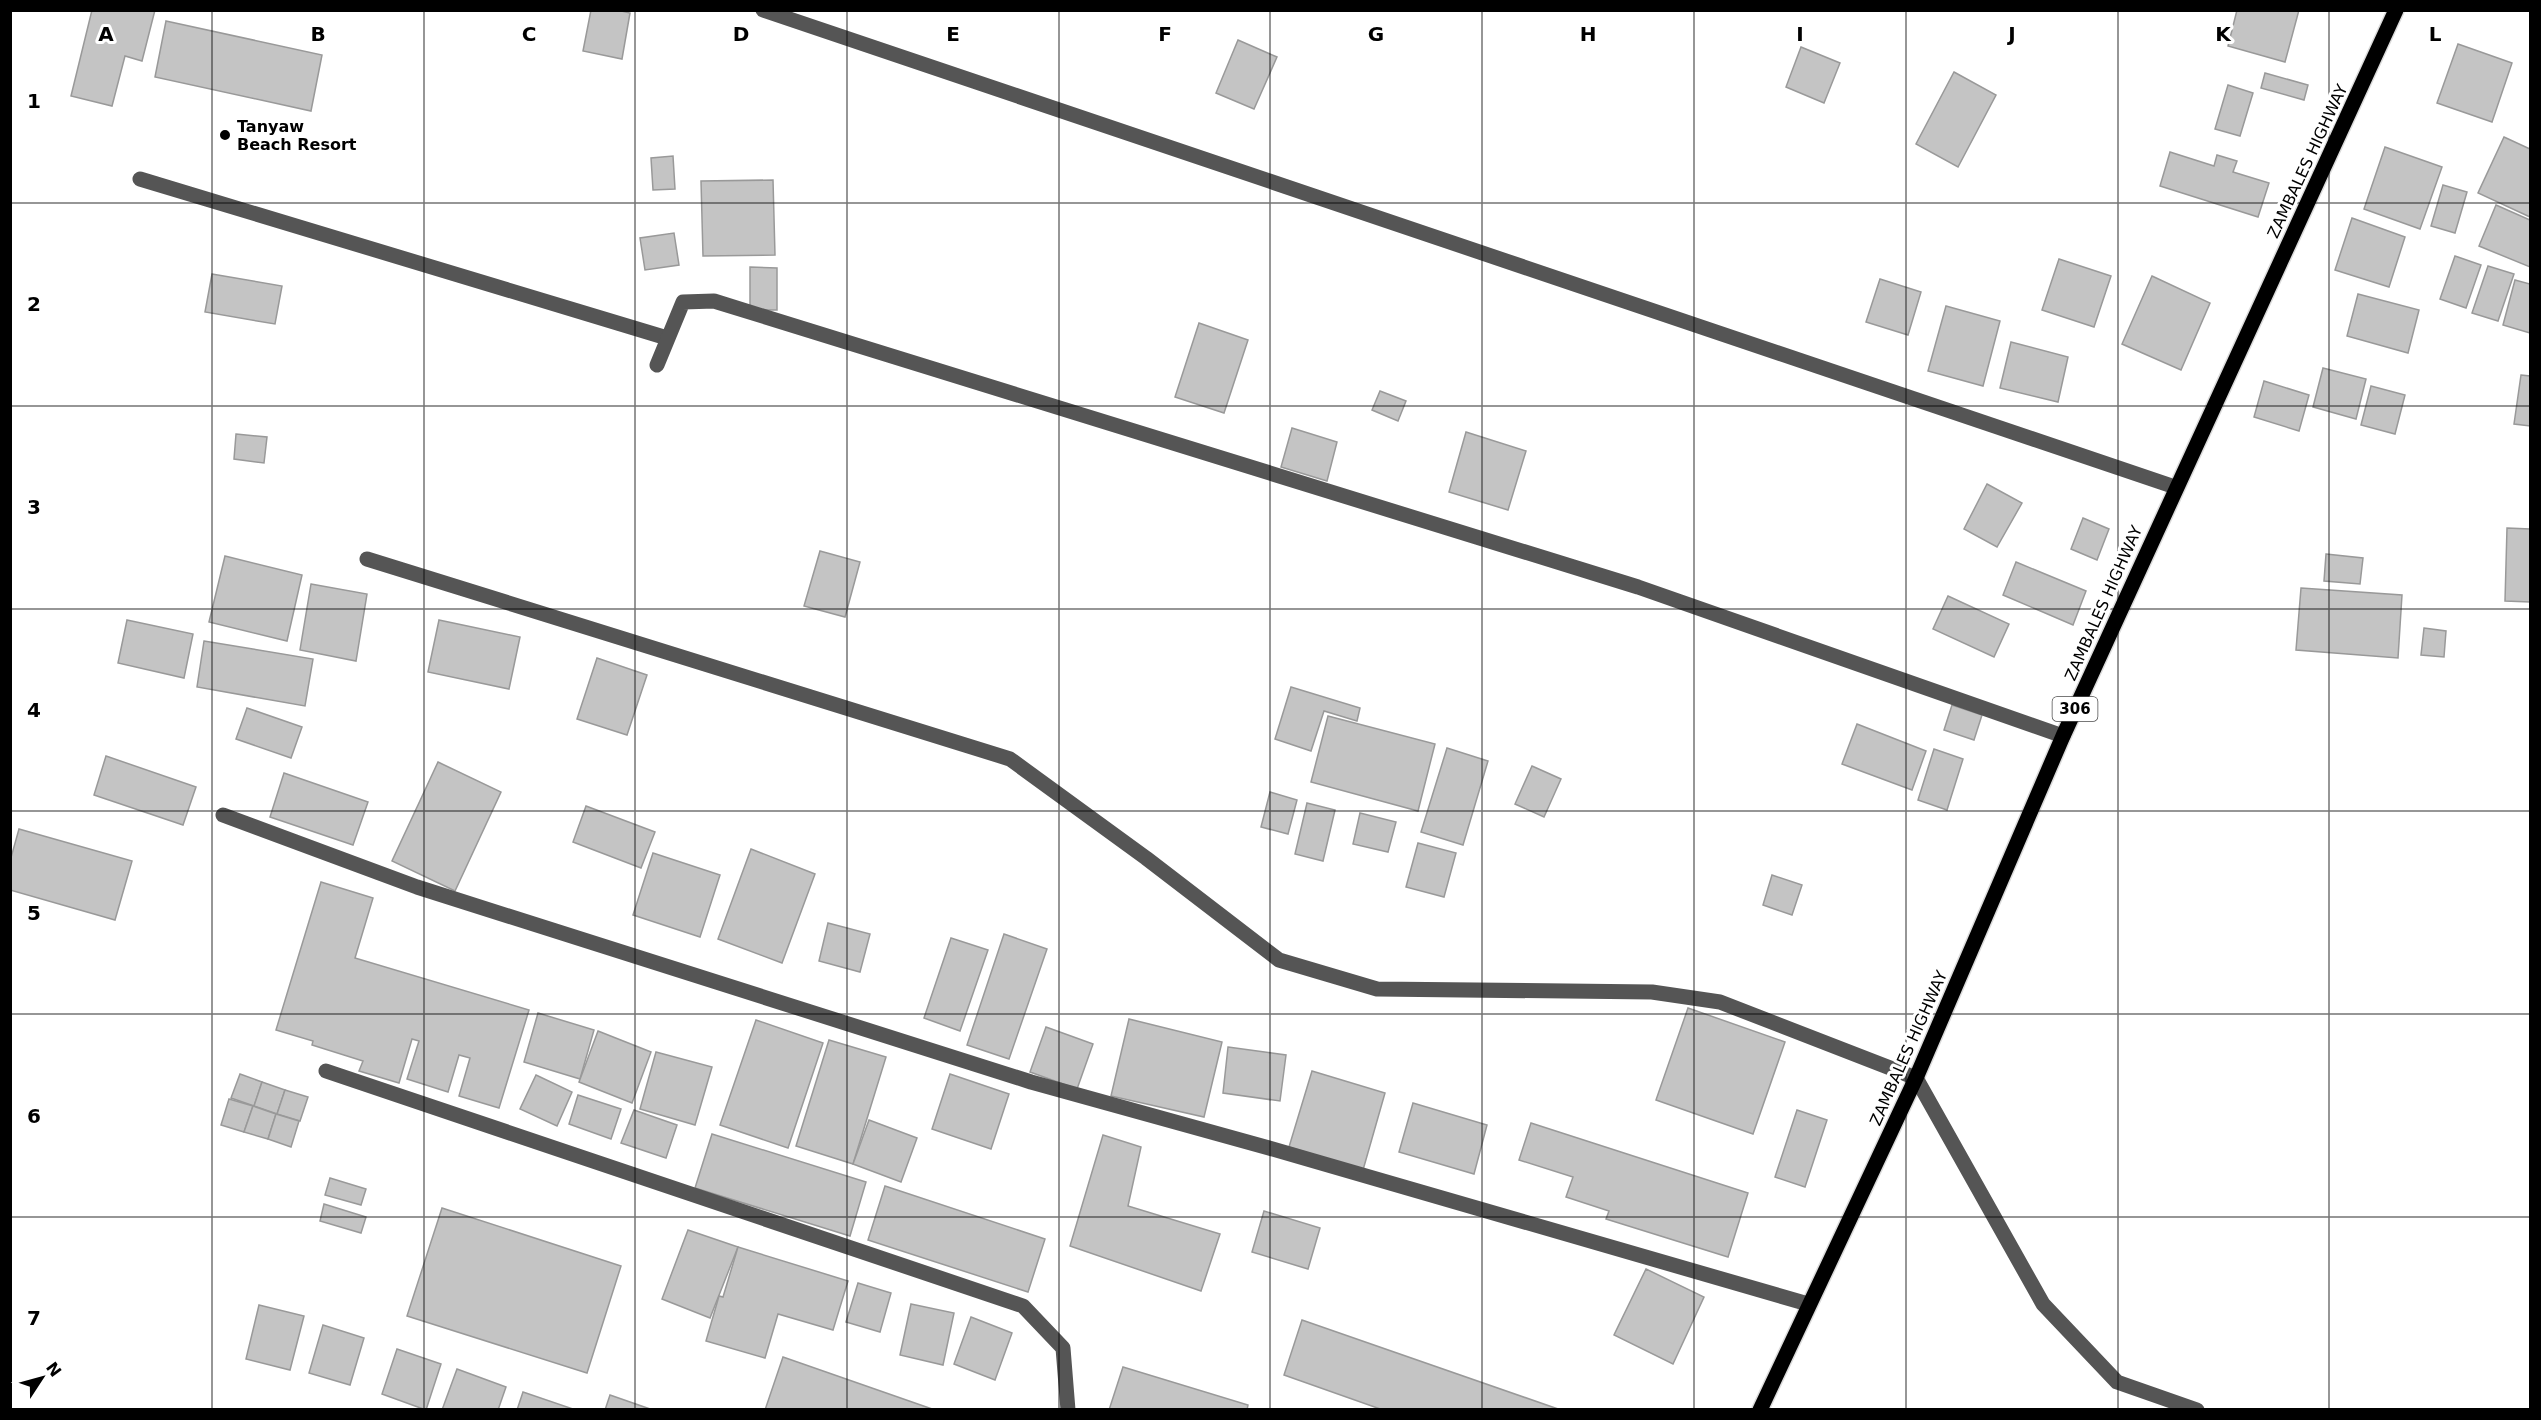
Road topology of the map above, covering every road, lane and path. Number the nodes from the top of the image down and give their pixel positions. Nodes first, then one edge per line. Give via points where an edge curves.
1 (763, 10) edge
2 (2396, 10) edge
3 (140, 179) dead end
4 (667, 338) junction
5 (657, 365) dead end
6 (2175, 487) junction
7 (367, 559) dead end
8 (2063, 736) junction
9 (223, 815) dead end
10 (326, 1071) dead end
11 (1916, 1078) junction
12 (1808, 1304) junction
13 (1068, 1410) edge
14 (1760, 1410) edge
15 (2198, 1410) edge

1 - 6 street
2 - 6 main road, ZAMBALES HIGHWAY / 306
3 - 4 street
4 - 5 street
4 - 8 street via 683,302 714,301 1638,587
6 - 8 main road, ZAMBALES HIGHWAY / 306
7 - 11 street via 1010,759 1279,960 1377,988 1652,992 1720,1002
8 - 11 main road, ZAMBALES HIGHWAY / 306
9 - 12 street via 417,888 1031,1082
10 - 13 street via 1023,1306 1063,1348
11 - 12 main road, ZAMBALES HIGHWAY / 306
11 - 15 street via 2043,1304 2117,1382
12 - 14 main road, ZAMBALES HIGHWAY / 306

